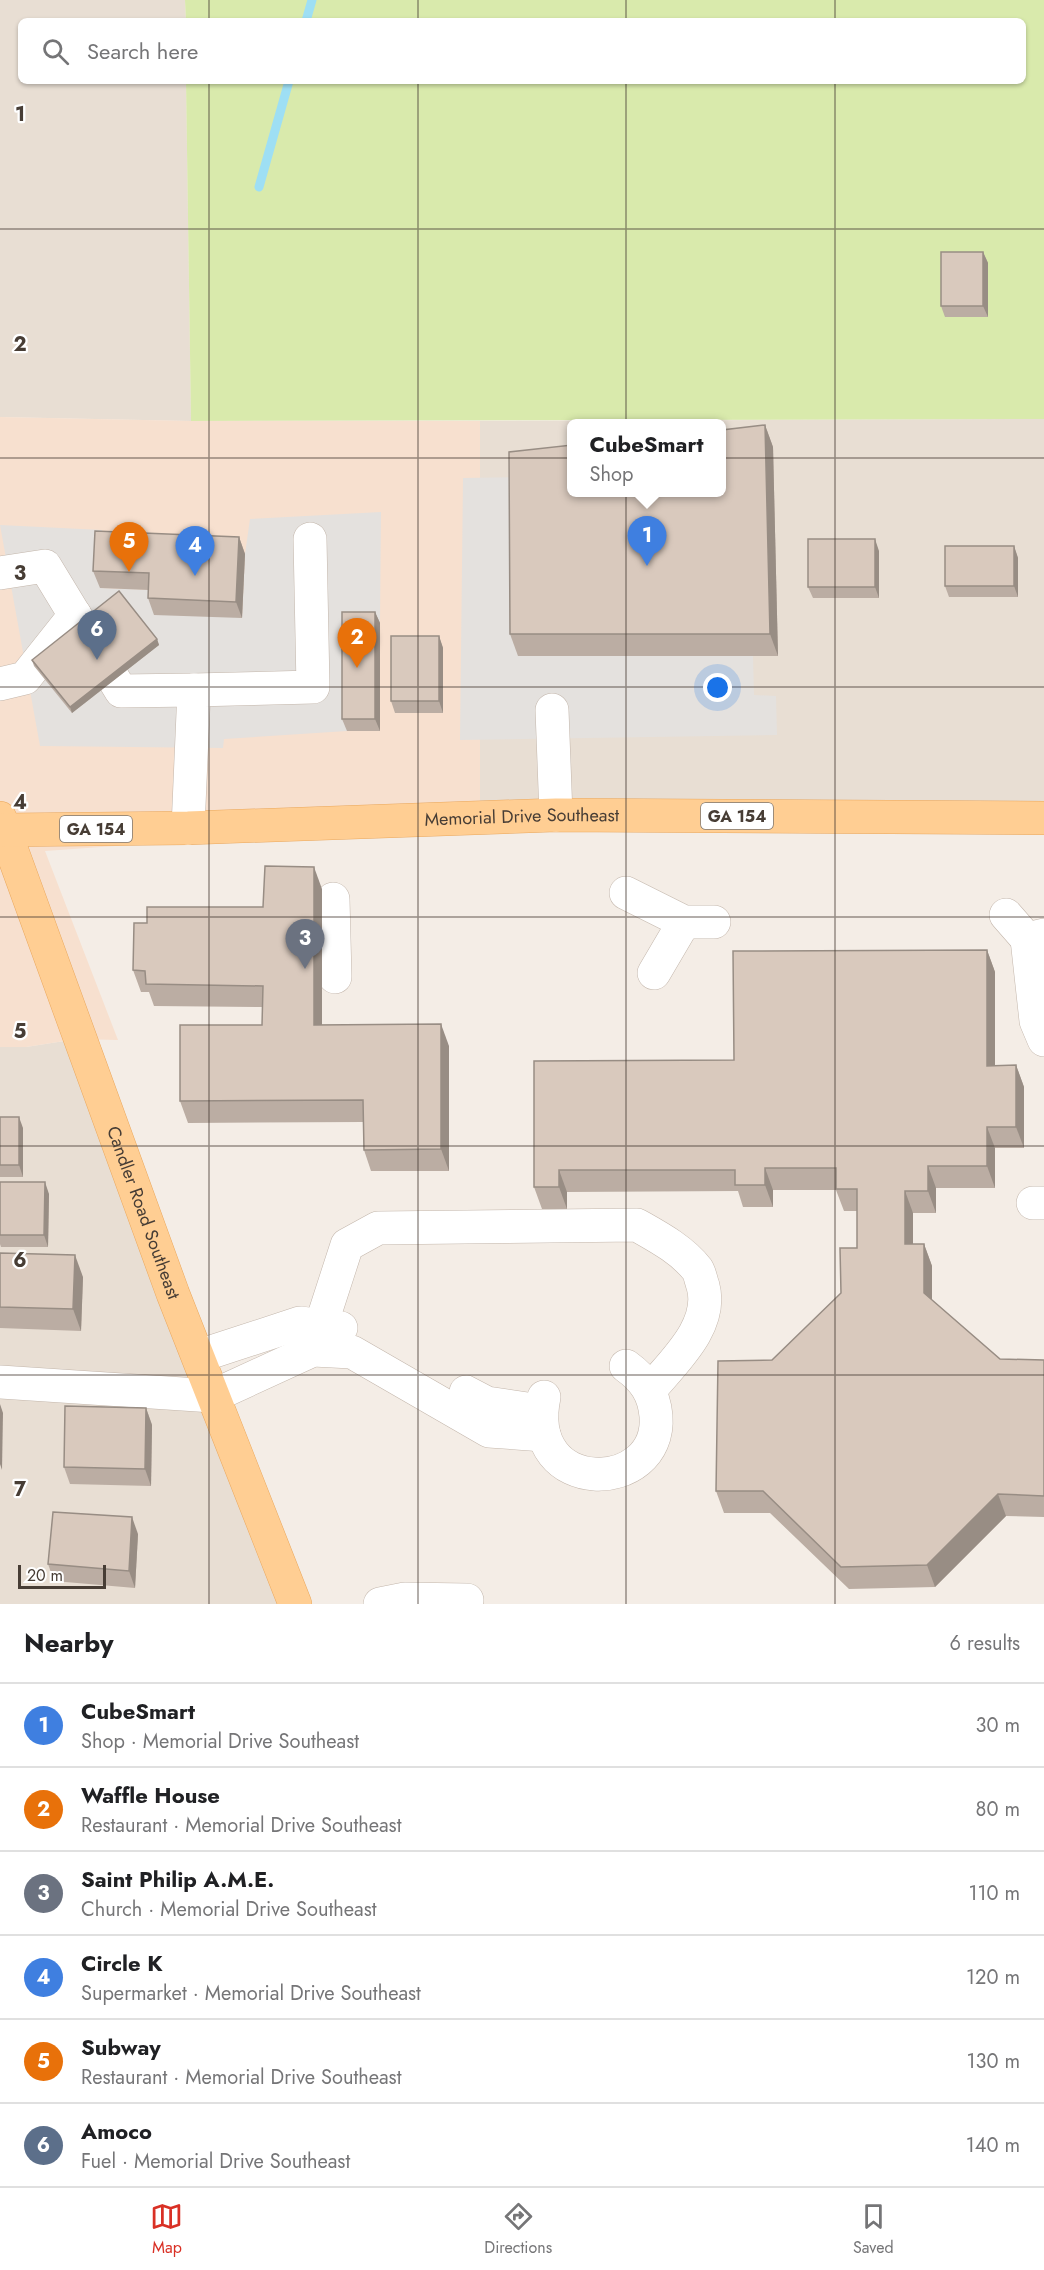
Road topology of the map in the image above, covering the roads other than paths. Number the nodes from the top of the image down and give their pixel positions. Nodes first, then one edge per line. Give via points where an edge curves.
1 (310, 539) dead end
2 (0, 573) edge
3 (75, 615) junction
4 (0, 684) edge
5 (194, 690) junction
6 (552, 710) dead end
7 (556, 814) junction
8 (1044, 818) edge
9 (1, 826) edge
10 (188, 828) junction
11 (626, 893) dead end
12 (333, 898) dead end
13 (1006, 915) dead end
14 (1036, 937) edge
15 (654, 973) dead end
16 (335, 977) dead end
17 (1044, 1040) edge
18 (317, 1338) junction
19 (199, 1356) junction
20 (626, 1366) dead end
21 (419, 1367) dead end
22 (0, 1382) edge
23 (650, 1390) junction
24 (466, 1392) dead end
25 (213, 1396) junction
26 (543, 1415) junction
27 (467, 1600) dead end
28 (295, 1604) edge
29 (380, 1604) edge

1 - 5 lane via 313,687
2 - 3 lane via 45,566
3 - 4 lane via 25,678
3 - 5 lane via 121,691
5 - 10 lane
6 - 7 lane
7 - 8 main road, Memorial Drive Southeast / GA 154
7 - 10 main road, Memorial Drive Southeast / GA 154
9 - 10 main road, Memorial Drive Southeast / GA 154
9 - 19 main road, Candler Road Southeast
11 - 15 lane via 699,922
12 - 16 lane
13 - 14 lane
14 - 17 lane via 1036,1021
18 - 19 lane via 300,1323
18 - 21 lane via 344,1328
18 - 23 lane via 347,1245 378,1227 637,1225 666,1241 698,1270 705,1295 702,1320 685,1349
18 - 25 lane
18 - 26 lane via 352,1352 489,1431
19 - 25 main road, Candler Road Southeast
20 - 23 lane
22 - 25 lane
23 - 26 lane via 657,1421 653,1437 634,1464 619,1472 586,1474 571,1469 548,1445
24 - 26 lane via 487,1403 534,1410
25 - 28 main road, Candler Road Southeast
27 - 29 lane via 405,1599

